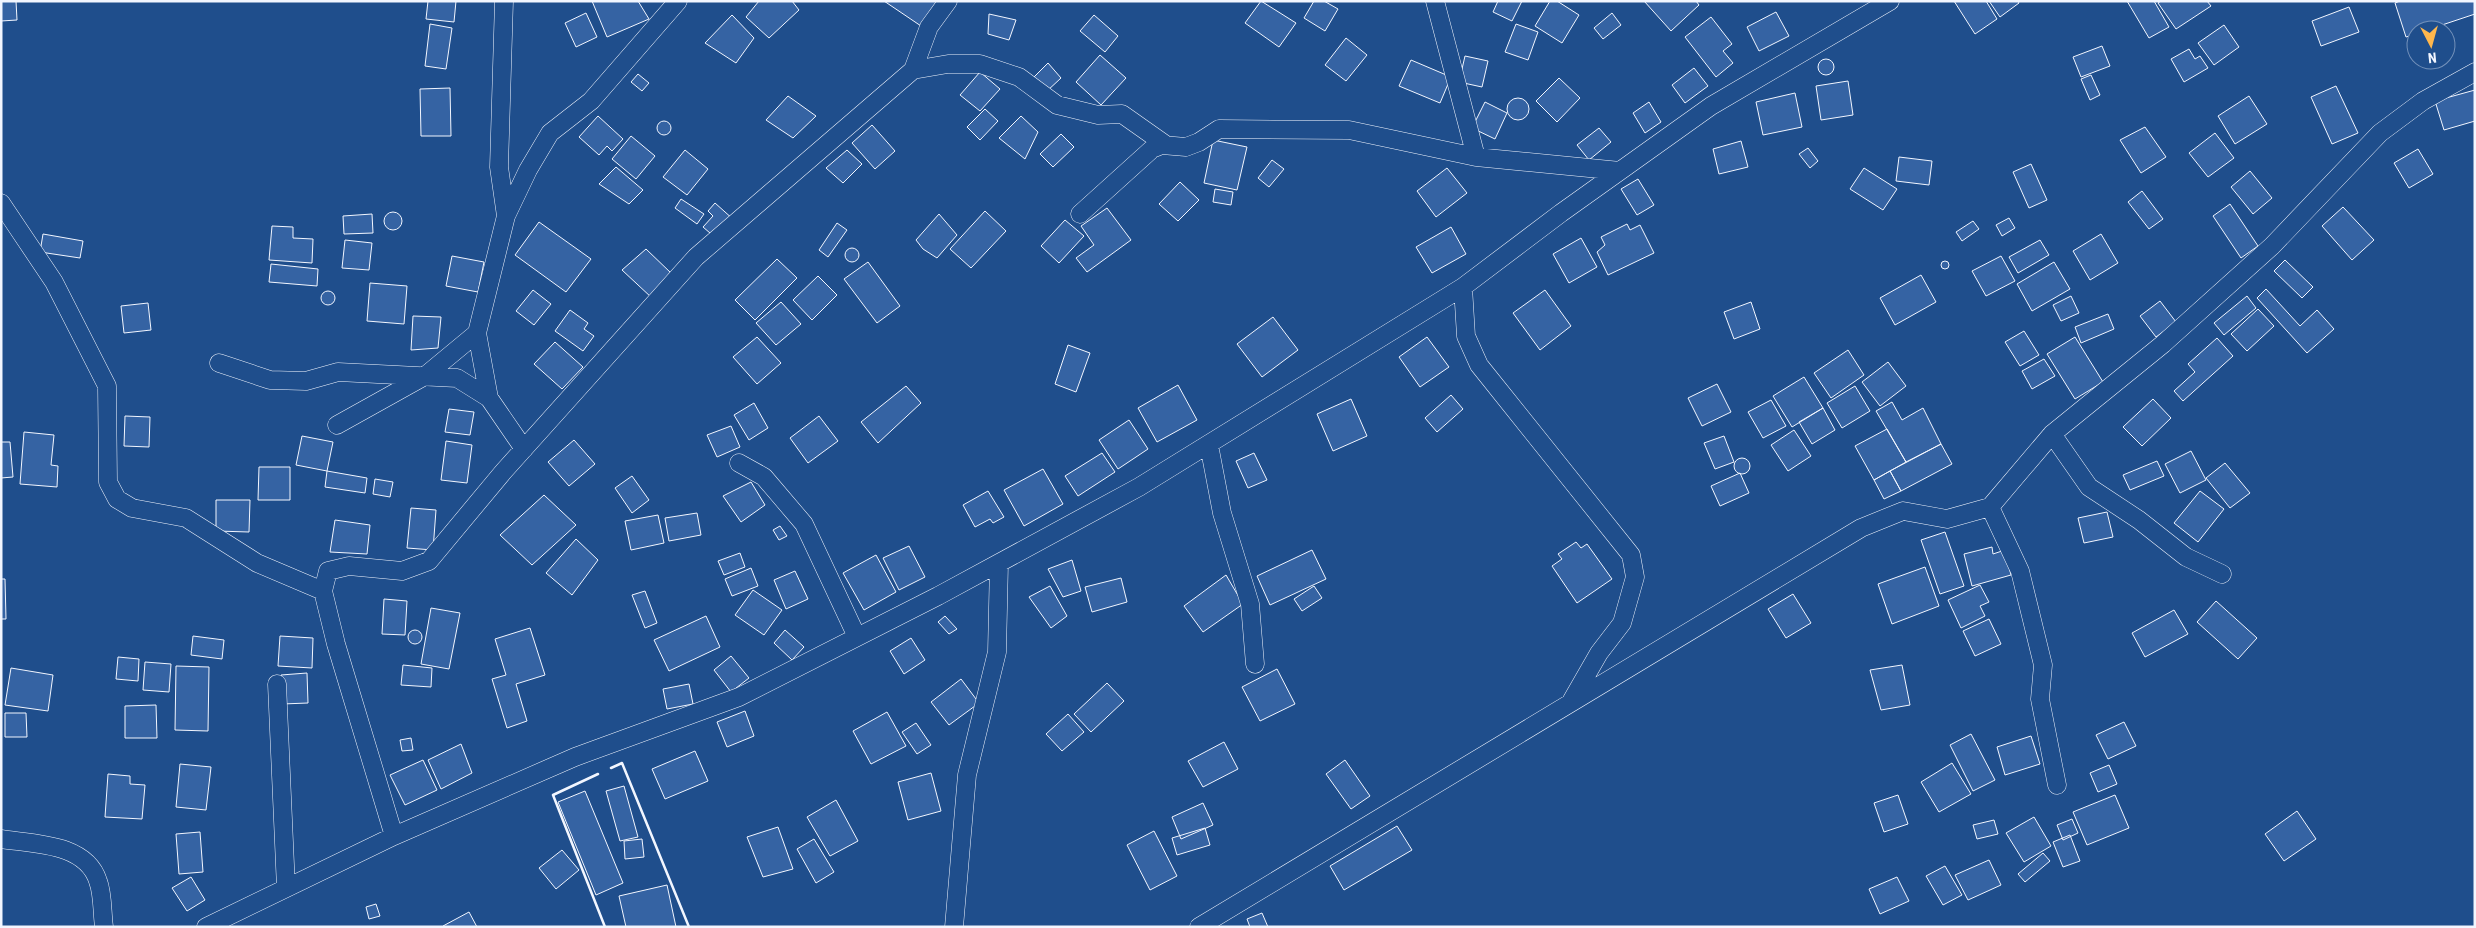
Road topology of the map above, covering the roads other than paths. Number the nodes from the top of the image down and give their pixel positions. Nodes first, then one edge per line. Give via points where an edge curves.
1 (504, 1) edge
2 (678, 1) edge
3 (1435, 1) edge
4 (1890, 1) edge
5 (948, 2) edge
6 (913, 70) junction
7 (2475, 72) edge
8 (1166, 145) junction
9 (1476, 157) junction
10 (1620, 171) junction
11 (1, 203) edge
12 (1080, 214) dead end
13 (506, 216) junction
14 (1463, 287) junction
15 (478, 333) junction
16 (219, 363) dead end
17 (426, 376) junction
18 (489, 398) junction
19 (337, 425) dead end
20 (2052, 434) junction
21 (1209, 445) junction
22 (524, 449) junction
23 (739, 463) dead end
24 (1990, 507) junction
25 (999, 563) junction
26 (2222, 574) dead end
27 (324, 591) junction
28 (857, 637) junction
29 (1255, 664) dead end
30 (277, 684) dead end
31 (1572, 700) junction
32 (2058, 784) dead end
33 (394, 836) junction
34 (1, 839) edge
35 (286, 888) junction
36 (104, 927) edge
37 (206, 927) edge
38 (954, 927) edge
39 (1199, 927) edge

1 - 13 street via 499,167
2 - 13 street via 591,101 550,133
3 - 9 street
4 - 10 street via 1711,106
5 - 6 street via 929,27
6 - 8 street via 948,64 980,64 1019,77 1057,105 1098,114 1122,114
6 - 22 street via 696,257
7 - 20 street via 2423,100 2380,133 2272,246 2163,344
8 - 9 street via 1186,146 1219,129 1349,130
8 - 12 street via 1152,149
9 - 10 street
10 - 14 street
11 - 27 street via 54,282 107,386 108,482 116,499 132,508 186,518 257,563
13 - 15 street
14 - 21 street
14 - 31 street via 1466,336 1479,365 1631,555 1636,578 1622,623 1599,653
15 - 17 street
15 - 18 street
16 - 17 street via 270,380 306,380 338,372
17 - 18 street via 457,378
17 - 19 street
18 - 22 street
20 - 24 street
20 - 26 street via 2089,487 2186,557
21 - 25 street via 1139,488
21 - 29 street via 1222,513 1250,604
22 - 27 street via 429,561 402,571 349,566 328,571
23 - 28 street via 764,477 804,524
24 - 31 street via 1947,519 1903,511 1860,528
24 - 32 street via 2020,571 2043,665 2040,699
25 - 28 street
25 - 38 street via 997,652 967,774
27 - 33 street via 336,644
28 - 33 street via 739,697 575,757
30 - 35 street
31 - 39 street
33 - 35 street
34 - 36 street via 52,846 84,858 98,880
35 - 37 street

